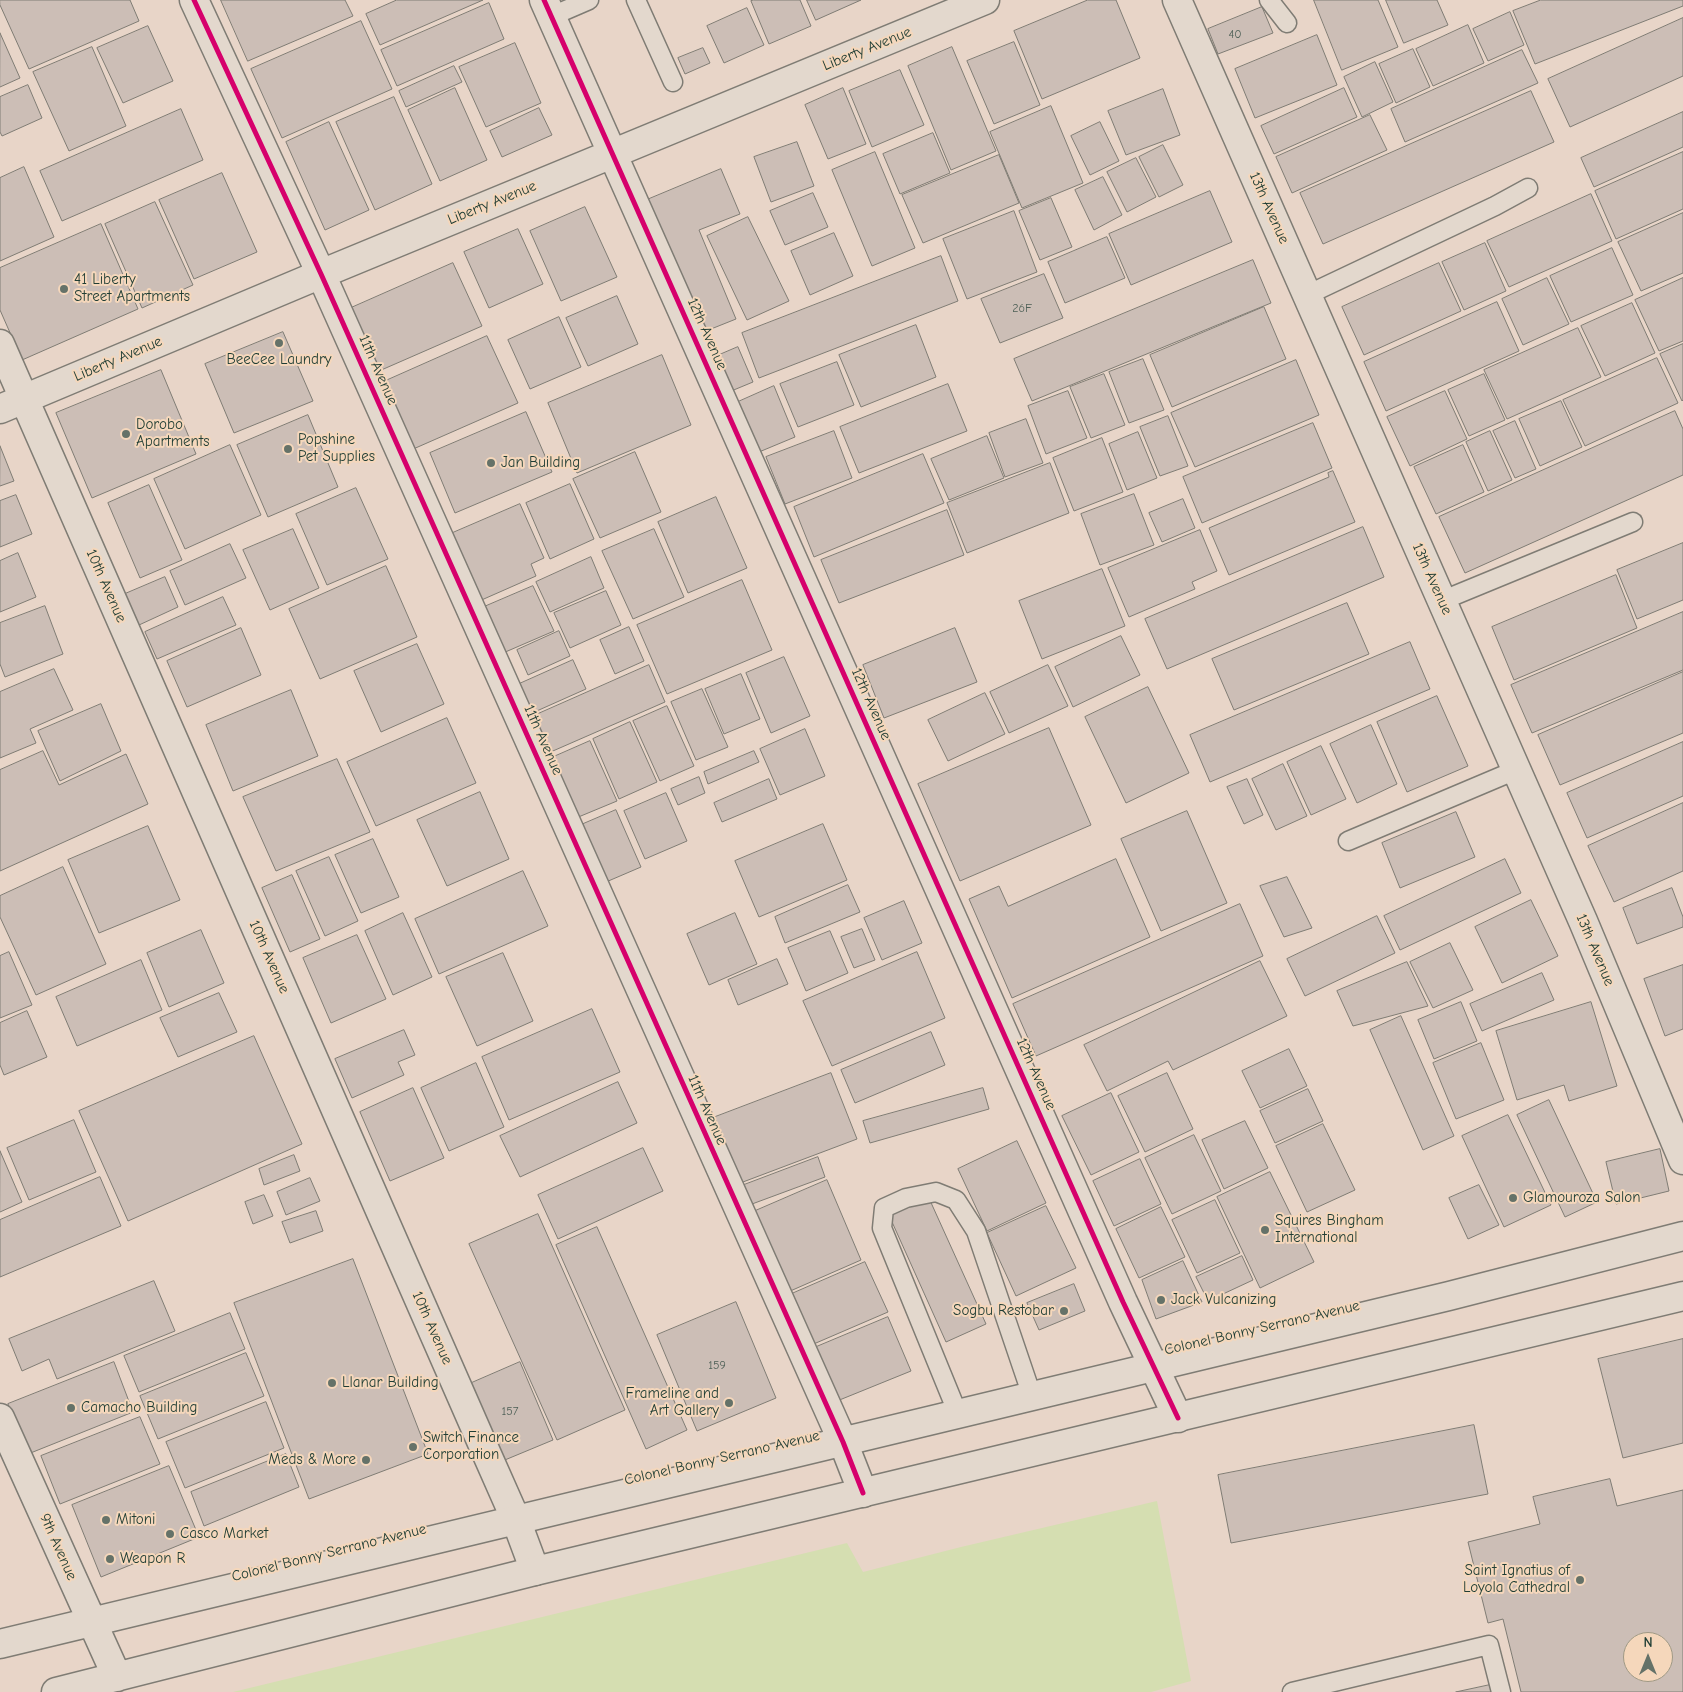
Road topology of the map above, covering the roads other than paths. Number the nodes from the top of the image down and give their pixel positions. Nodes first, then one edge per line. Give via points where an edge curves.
1 (194, 0) edge
2 (589, 0) edge
3 (636, 0) edge
4 (985, 0) edge
5 (1269, 0) edge
6 (1180, 1) edge
7 (548, 8) edge
8 (1287, 23) dead end
9 (673, 82) dead end
10 (613, 154) junction
11 (1528, 188) dead end
12 (321, 274) junction
13 (1307, 295) junction
14 (0, 344) edge
15 (25, 398) junction
16 (0, 409) edge
17 (1633, 522) dead end
18 (1441, 601) junction
19 (1516, 770) junction
20 (1348, 841) dead end
21 (1683, 1160) edge
22 (1683, 1236) edge
23 (1683, 1296) edge
24 (1155, 1367) junction
25 (1032, 1396) junction
26 (958, 1414) junction
27 (0, 1418) edge
28 (1178, 1418) junction
29 (843, 1442) junction
30 (863, 1493) junction
31 (516, 1520) junction
32 (535, 1571) junction
33 (93, 1622) junction
34 (0, 1644) edge
35 (117, 1677) junction
36 (56, 1692) edge
37 (1292, 1692) edge
38 (1501, 1692) edge

1 - 12 street, 11th Avenue
2 - 7 lane
3 - 9 lane
4 - 10 street, Liberty Avenue
5 - 8 lane
6 - 13 street, 13th Avenue
7 - 10 street, 12th Avenue
10 - 12 street, Liberty Avenue
10 - 24 street, 12th Avenue via 1123,1302
11 - 13 lane
12 - 15 street, Liberty Avenue
12 - 29 street, 11th Avenue
13 - 18 street, 13th Avenue
14 - 15 street, 10th Avenue
15 - 16 street, Liberty Avenue
15 - 31 street, 10th Avenue
17 - 18 lane
18 - 19 street, 13th Avenue
19 - 20 lane
19 - 21 street, 13th Avenue
22 - 24 street, Colonel Bonny Serrano Avenue
23 - 28 street
24 - 25 street, Colonel Bonny Serrano Avenue
24 - 28 street, 12th Avenue
25 - 26 street, Colonel Bonny Serrano Avenue
25 - 26 lane via 971,1223 956,1200 936,1192 906,1198 884,1208 882,1228
26 - 29 street, Colonel Bonny Serrano Avenue
27 - 33 street, 9th Avenue
28 - 30 street
29 - 30 street, 11th Avenue
29 - 31 street, Colonel Bonny Serrano Avenue
30 - 32 street
31 - 32 street, 10th Avenue
31 - 33 street, Colonel Bonny Serrano Avenue
32 - 35 street
33 - 34 street, Colonel Bonny Serrano Avenue
33 - 35 street, 9th Avenue
35 - 36 street
37 - 38 lane via 1489,1645

